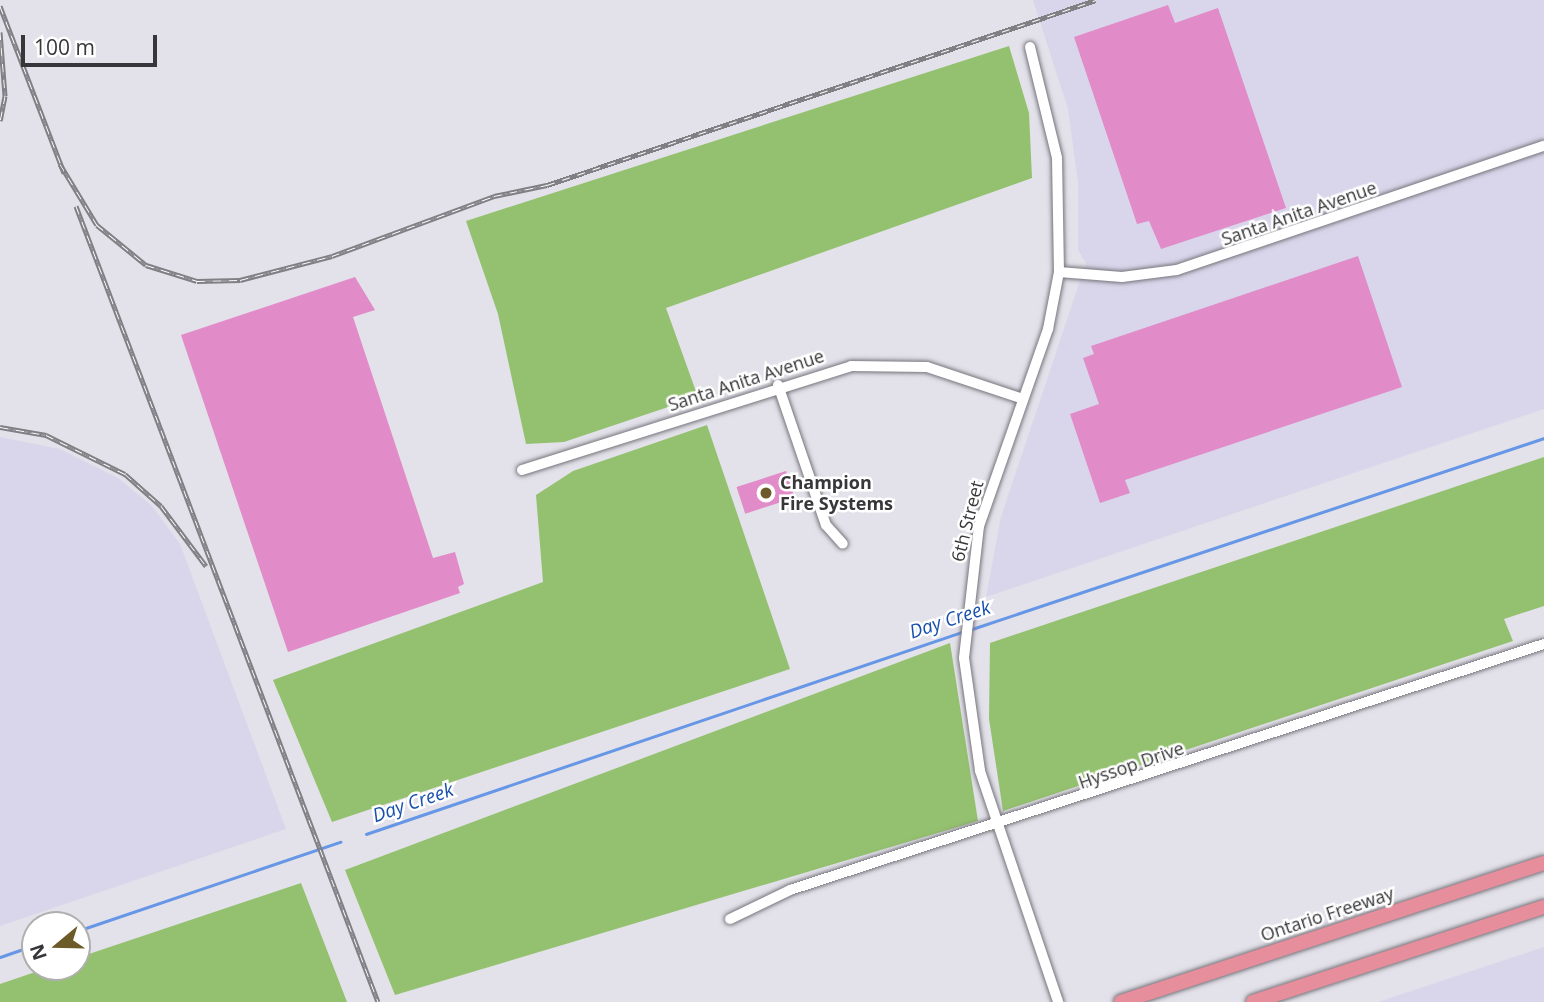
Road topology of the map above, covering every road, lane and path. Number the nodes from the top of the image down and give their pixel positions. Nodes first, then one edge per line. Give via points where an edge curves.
1 (1030, 47) dead end
2 (1544, 146) edge
3 (1059, 272) junction
4 (778, 384) junction
5 (1023, 399) junction
6 (522, 470) dead end
7 (843, 544) dead end
8 (1544, 643) edge
9 (995, 827) junction
10 (1544, 863) edge
11 (1544, 907) edge
12 (730, 919) dead end
13 (1058, 1002) edge
14 (1121, 1002) edge
15 (1253, 1002) edge

1 - 3 street, 6th Street via 1058,158
2 - 3 street, Santa Anita Avenue via 1177,270 1122,277
3 - 5 street, 6th Street via 1048,329
4 - 5 street, Santa Anita Avenue via 833,368 900,364 956,374
4 - 6 street, Santa Anita Avenue
4 - 7 street via 826,525
5 - 9 street, 6th Street via 979,526 967,605 964,658 977,758
8 - 9 street, Hyssop Drive
9 - 12 street, Hyssop Drive via 790,890
9 - 13 street, 6th Street
10 - 14 highway, Ontario Freeway
11 - 15 highway

